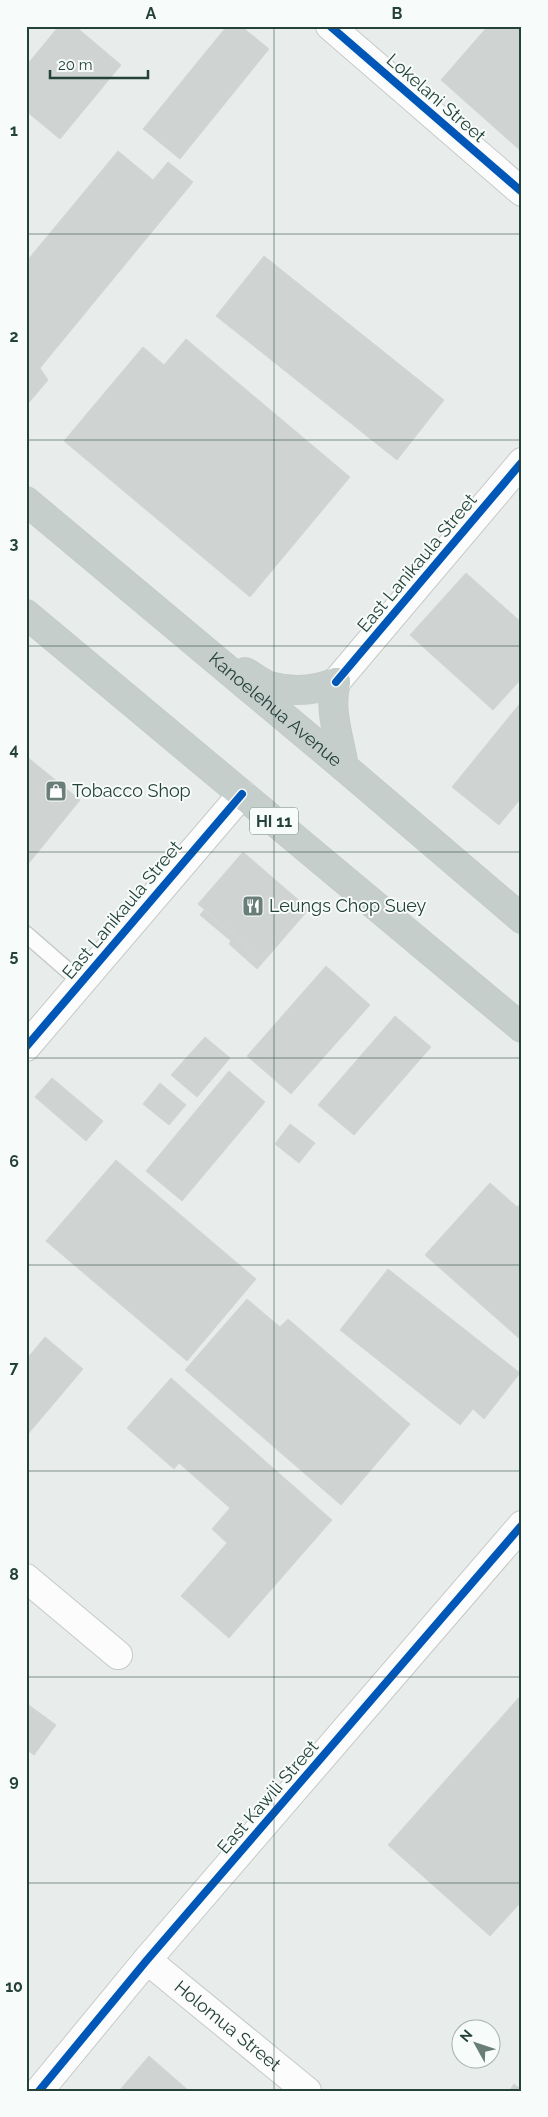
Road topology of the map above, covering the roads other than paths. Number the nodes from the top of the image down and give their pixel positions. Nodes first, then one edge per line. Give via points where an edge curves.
1 (330, 26) edge
2 (522, 192) edge
3 (522, 462) edge
4 (26, 501) edge
5 (26, 614) edge
6 (213, 657) junction
7 (336, 682) junction
8 (344, 768) junction
9 (242, 794) junction
10 (522, 919) edge
11 (26, 934) edge
12 (81, 982) junction
13 (522, 1028) edge
14 (27, 1044) edge
15 (522, 1524) edge
16 (26, 1578) edge
17 (118, 1655) dead end
18 (147, 1960) junction
19 (39, 2091) edge
20 (307, 2091) edge

1 - 2 street, Lokelani Street
3 - 7 street, East Lanikaula Street
4 - 6 highway, Kanoelehua Avenue
5 - 9 highway, HI 11
6 - 7 highway via 268,685 296,690 321,688
6 - 8 highway, Kanoelehua Avenue
7 - 8 highway via 332,694
8 - 10 highway, Kanoelehua Avenue
9 - 12 street, East Lanikaula Street
9 - 13 highway, HI 11
11 - 12 lane
12 - 14 street, East Lanikaula Street
15 - 18 street, East Kawili Street
16 - 17 street
18 - 19 street, East Kawili Street
18 - 20 street, Holomua Street

